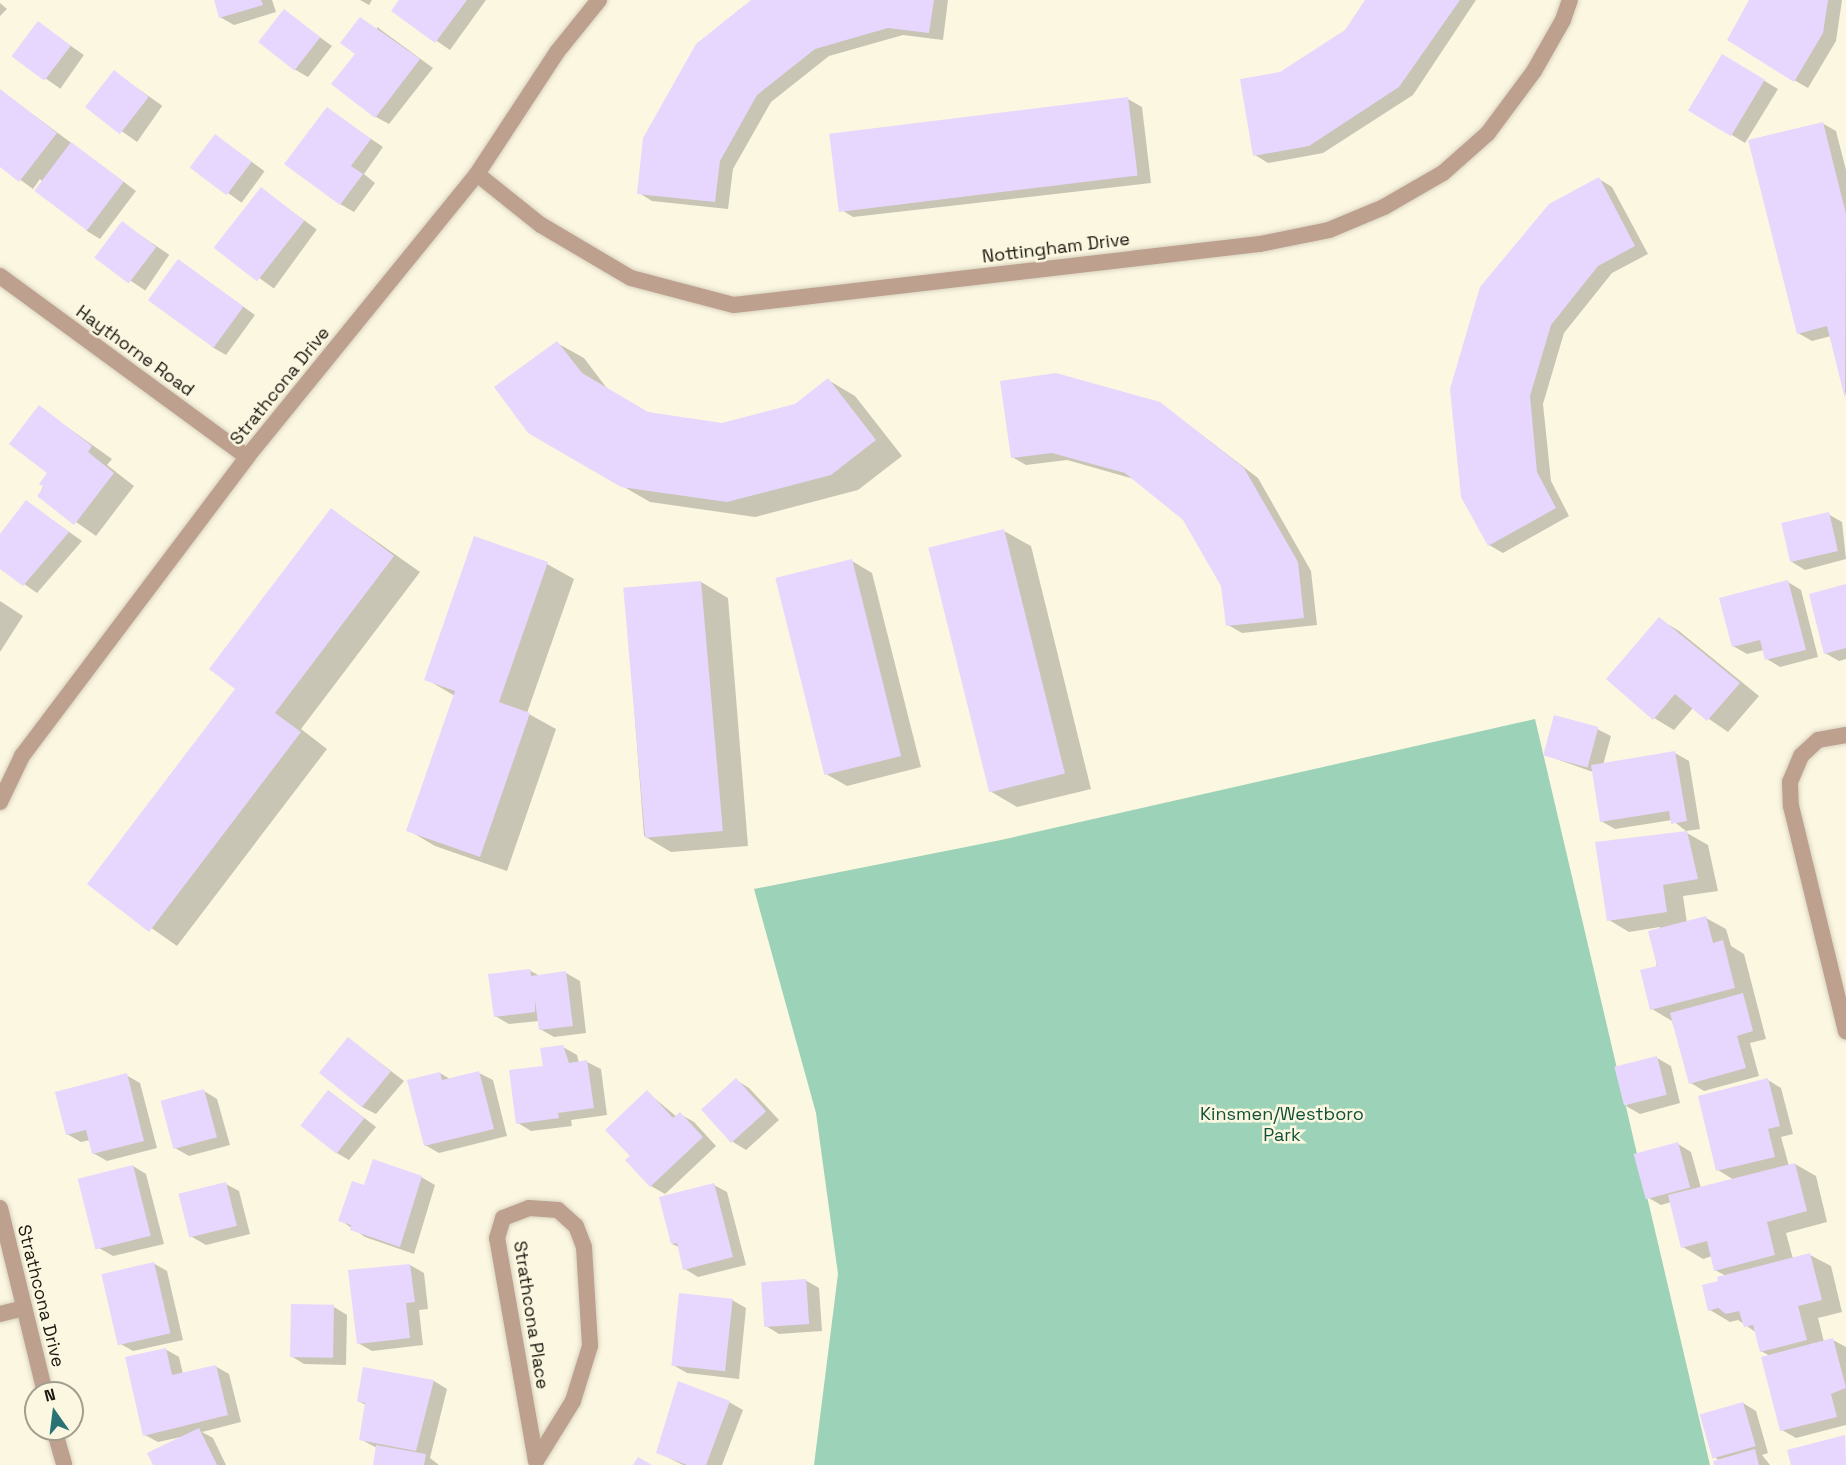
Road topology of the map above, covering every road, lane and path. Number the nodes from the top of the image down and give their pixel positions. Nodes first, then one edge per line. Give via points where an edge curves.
1 (599, 0) edge
2 (1570, 0) edge
3 (477, 174) junction
4 (0, 276) edge
5 (247, 457) junction
6 (1846, 735) edge
7 (0, 802) edge
8 (1846, 1031) edge
9 (0, 1208) edge
10 (24, 1308) junction
11 (0, 1314) edge
12 (42, 1381) edge
13 (57, 1441) edge
14 (535, 1463) edge
15 (64, 1465) edge

1 - 3 street, Strathcona Drive via 556,52
2 - 3 street, Nottingham Drive via 1534,71 1488,133 1443,173 1384,207 1329,230 1260,244 734,305 632,278 541,225
3 - 5 street, Strathcona Drive
4 - 5 street, Haythorne Road
5 - 7 street, Strathcona Drive via 22,756
6 - 8 street via 1818,740 1801,756 1790,782 1791,806
9 - 10 street, Strathcona Drive
10 - 11 street
10 - 12 street, Strathcona Drive
13 - 15 street
14 - 14 street, Strathcona Place via 573,1401 590,1346 584,1247 576,1226 558,1210 529,1208 503,1218 497,1238

